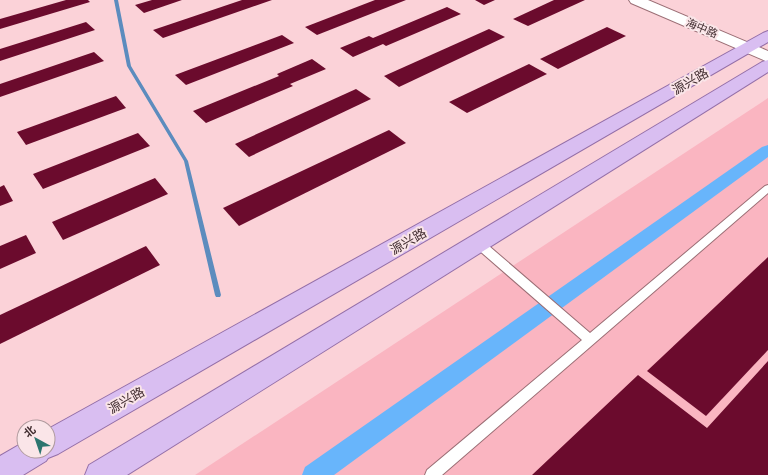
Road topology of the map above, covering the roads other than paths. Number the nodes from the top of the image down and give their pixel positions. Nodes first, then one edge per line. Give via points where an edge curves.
1 (636, 0) edge
2 (768, 36) edge
3 (758, 52) edge
4 (768, 65) edge
5 (768, 188) edge
6 (478, 243) junction
7 (590, 340) junction
8 (56, 440) edge
9 (22, 459) edge
10 (0, 472) edge
11 (100, 475) edge
12 (432, 475) edge

1 - 3 street, 海中路
2 - 3 main road, 源兴路
3 - 8 main road, 源兴路
4 - 6 main road, 源兴路
5 - 7 lane
6 - 7 lane
6 - 11 main road, 源兴路
7 - 12 lane
9 - 10 main road

